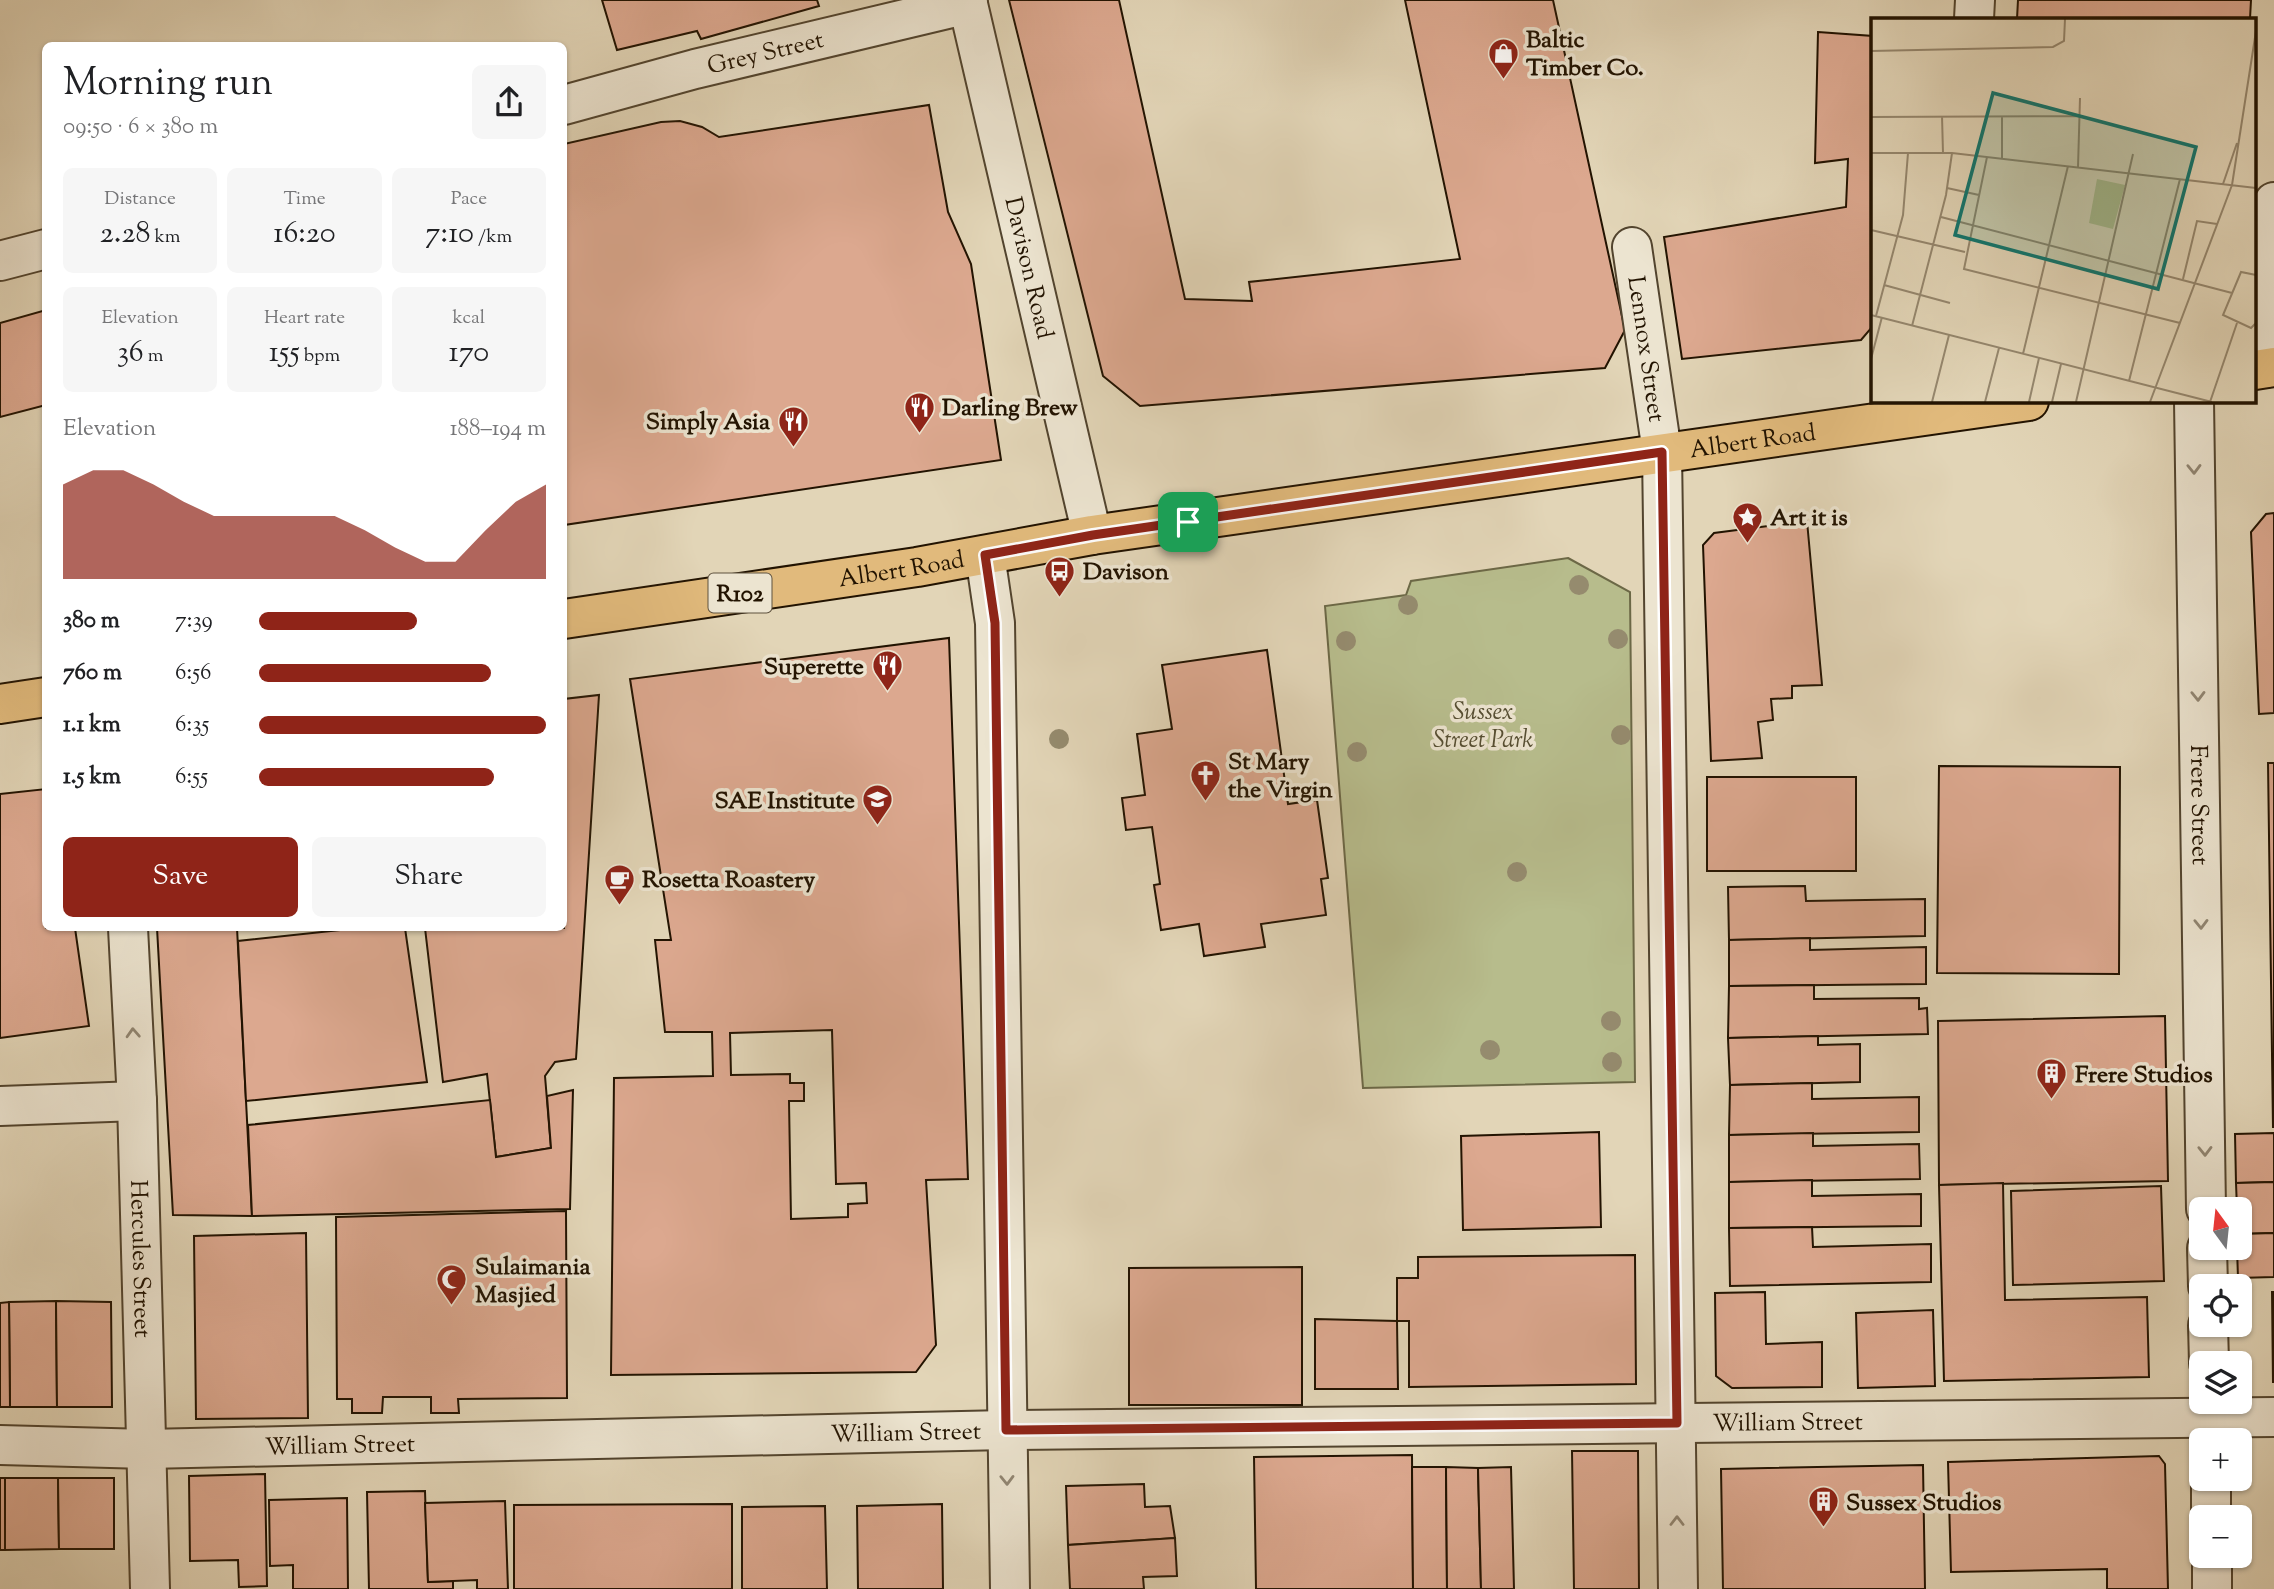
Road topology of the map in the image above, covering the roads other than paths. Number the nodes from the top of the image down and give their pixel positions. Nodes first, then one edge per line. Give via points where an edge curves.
1 (1975, 0) edge
2 (968, 2) edge
3 (1973, 18) edge
4 (567, 104) edge
5 (2274, 202) edge
6 (1632, 247) dead end
7 (42, 250) edge
8 (0, 261) edge
9 (2265, 368) edge
10 (2014, 402) edge
11 (2194, 402) edge
12 (1952, 406) edge
13 (1662, 452) junction
14 (1093, 535) junction
15 (985, 555) junction
16 (567, 619) edge
17 (42, 698) edge
18 (0, 704) edge
19 (128, 931) edge
20 (137, 1101) junction
21 (0, 1105) edge
22 (2206, 1197) edge
23 (2274, 1417) edge
24 (2210, 1420) edge
25 (1677, 1423) junction
26 (1006, 1430) junction
27 (0, 1445) edge
28 (147, 1449) junction
29 (2212, 1568) edge
30 (150, 1589) edge
31 (1010, 1589) edge
32 (1678, 1589) edge
33 (2212, 1589) edge

1 - 3 street
2 - 4 street, Grey Street
2 - 14 street, Davison Road
5 - 9 street
6 - 13 street, Lennox Street
7 - 8 street
10 - 12 main road, Albert Road / R102
11 -> 22 street, Frere Street
12 - 13 main road, Albert Road / R102
13 - 14 main road, Albert Road / R102
13 - 25 street, Lennox Street
14 - 15 main road, Albert Road / R102
15 - 16 main road, Albert Road / R102
15 - 26 street via 995,623 1016,1090
17 - 18 main road
20 -> 19 street, Hercules Street
20 - 21 street
20 - 28 street, Hercules Street
23 - 24 street, William Street
24 - 25 street, William Street
25 - 26 street, William Street
32 -> 25 street, Lennox Street
26 - 28 street, William Street
26 -> 31 street
27 - 28 street, William Street
28 - 30 street, Hercules Street
29 - 33 street

